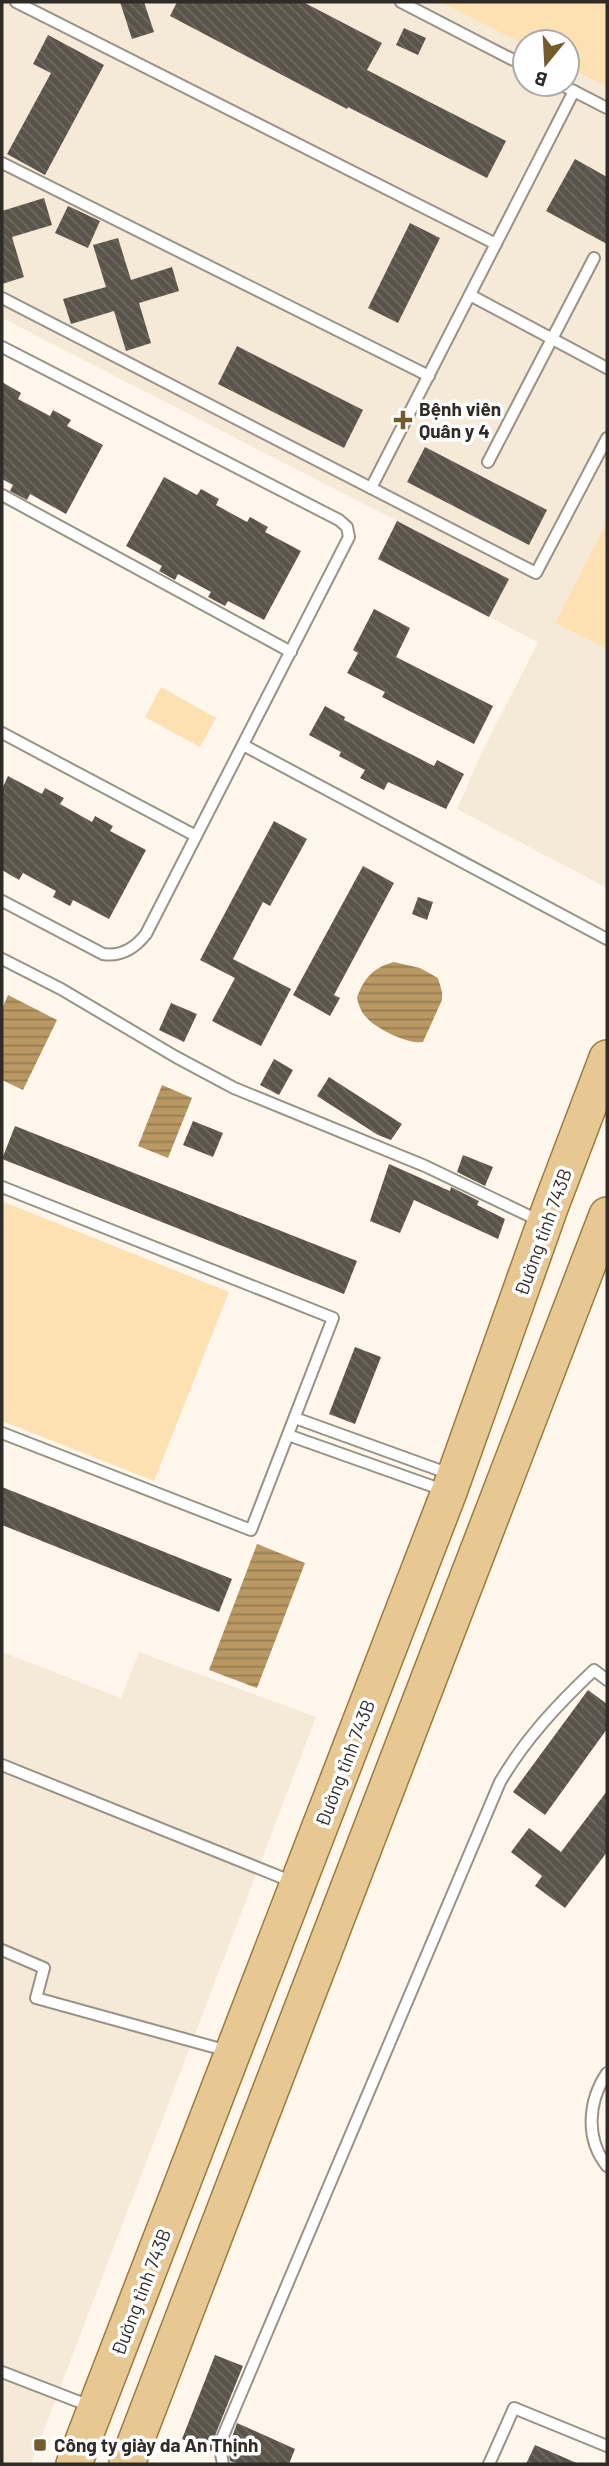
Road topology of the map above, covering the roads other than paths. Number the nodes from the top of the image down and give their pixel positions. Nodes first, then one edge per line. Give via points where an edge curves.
1 (16, 2) edge
2 (401, 2) edge
3 (511, 59) edge
4 (581, 95) edge
5 (570, 98) edge
6 (607, 108) edge
7 (2, 163) edge
8 (496, 244) junction
9 (594, 258) dead end
10 (470, 295) junction
11 (2, 298) edge
12 (552, 339) junction
13 (2, 347) edge
14 (607, 368) edge
15 (429, 376) junction
16 (607, 438) edge
17 (488, 462) dead end
18 (371, 488) junction
19 (2, 495) edge
20 (291, 652) junction
21 (2, 733) edge
22 (243, 745) junction
23 (196, 836) junction
24 (2, 901) edge
25 (607, 939) edge
26 (2, 959) edge
27 (607, 1058) edge
28 (2, 1187) edge
29 (607, 1215) edge
30 (545, 1224) junction
31 (595, 1263) junction
32 (295, 1418) junction
33 (2, 1433) edge
34 (288, 1435) junction
35 (452, 1484) junction
36 (607, 1680) edge
37 (2, 1765) edge
38 (299, 1884) junction
39 (2, 1951) edge
40 (234, 2053) junction
41 (607, 2073) edge
42 (607, 2166) edge
43 (2, 2372) edge
44 (96, 2408) junction
45 (607, 2446) edge
46 (74, 2464) edge
47 (127, 2464) edge
48 (223, 2464) edge
49 (489, 2464) edge

1 - 8 lane
2 - 3 lane
4 - 6 lane
5 - 8 lane
7 - 15 lane
8 - 10 lane
9 - 12 lane
10 - 12 lane
10 - 15 lane
11 - 18 lane
12 - 14 lane
12 - 17 lane
13 - 20 lane via 344,523 348,542
15 - 18 lane
16 - 18 lane via 536,573
19 - 20 lane
20 - 22 lane
21 - 23 lane
22 - 23 lane
22 - 25 lane
23 - 24 lane via 146,934 124,952 103,954
26 - 30 lane via 224,1083 425,1166
27 - 30 main road, Đường tỉnh 743B
28 - 32 lane via 334,1318
29 - 31 main road
30 - 31 main road
30 - 35 main road, Đường tỉnh 743B
31 - 47 main road
32 - 34 lane
32 - 35 lane
33 - 34 lane via 251,1530
34 - 35 lane
35 - 38 main road, Đường tỉnh 743B
36 - 48 lane via 594,1670 522,1747 500,1782 223,2436
37 - 38 lane
38 - 40 main road, Đường tỉnh 743B
39 - 40 lane via 44,1968 36,1998
40 - 44 main road, Đường tỉnh 743B
41 - 42 lane via 591,2118 596,2148
43 - 44 lane
44 - 46 main road, Đường tỉnh 743B
45 - 49 lane via 514,2408

